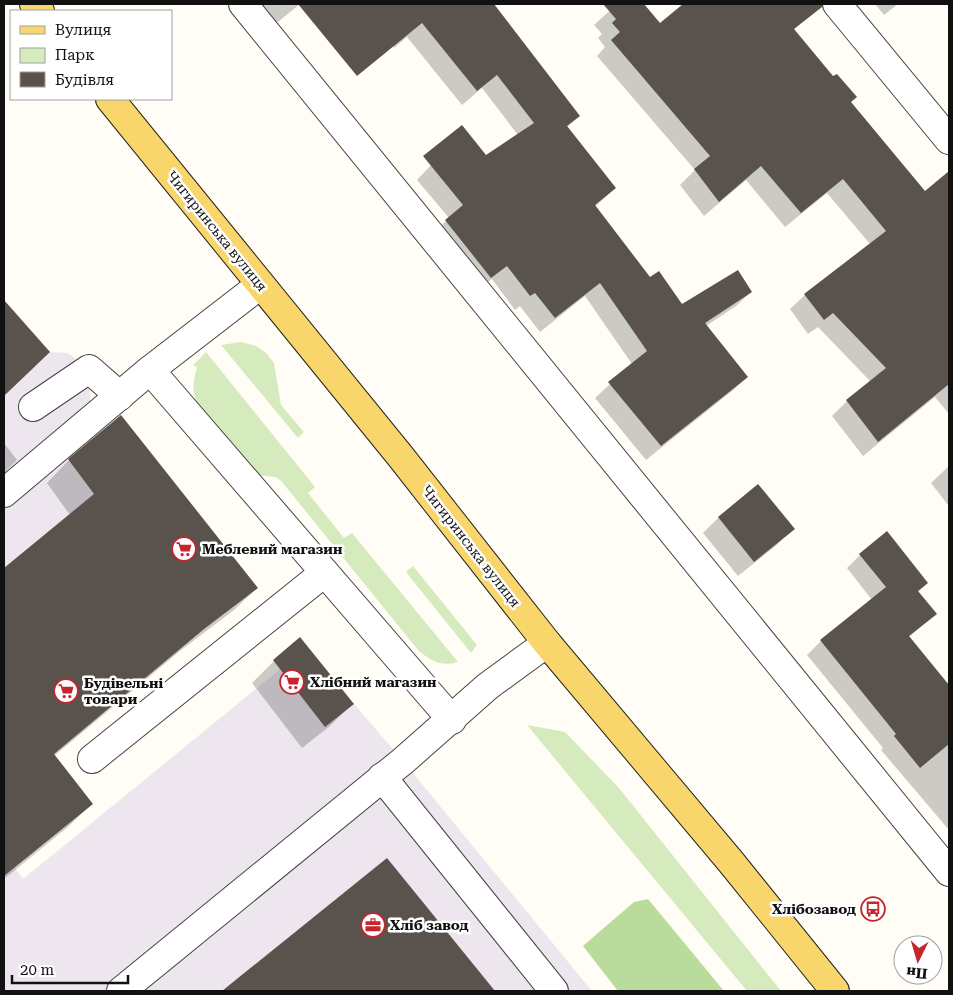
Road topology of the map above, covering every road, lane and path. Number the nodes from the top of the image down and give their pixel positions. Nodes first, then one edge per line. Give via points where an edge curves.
1 (243, 4) edge
2 (837, 4) edge
3 (111, 100) edge
4 (949, 140) edge
5 (260, 285) junction
6 (150, 370) junction
7 (120, 396) junction
8 (33, 407) dead end
9 (4, 492) edge
10 (324, 573) junction
11 (547, 643) junction
12 (452, 720) junction
13 (92, 758) dead end
14 (382, 777) junction
15 (949, 872) edge
16 (121, 991) edge
17 (554, 991) edge
18 (835, 991) edge

1 - 15 street
2 - 4 street
3 - 5 main road, Чигиринська вулиця
5 - 6 street
5 - 11 main road, Чигиринська вулиця
6 - 7 street
6 - 10 street
7 - 8 street via 88,369
7 - 9 street
10 - 12 street
10 - 13 street
11 - 12 street via 488,686
11 - 18 main road, Чигиринська вулиця
12 - 14 street
14 - 16 street
14 - 17 street

